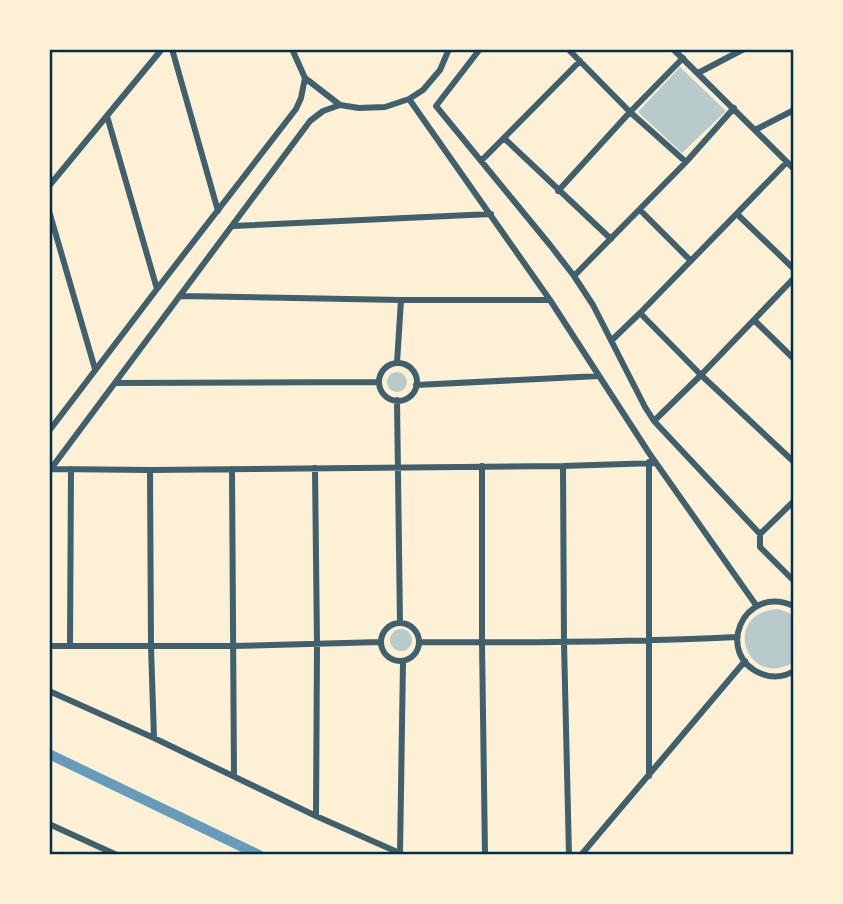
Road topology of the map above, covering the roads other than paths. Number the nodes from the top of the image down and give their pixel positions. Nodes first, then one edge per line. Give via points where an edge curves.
1 (162, 49) edge
2 (172, 49) edge
3 (292, 49) edge
4 (449, 49) edge
5 (481, 49) edge
6 (568, 49) edge
7 (673, 49) edge
8 (744, 49) edge
9 (682, 58) junction
10 (580, 61) junction
11 (698, 73) junction
12 (305, 78) junction
13 (409, 99) junction
14 (340, 106) junction
15 (734, 108) junction
16 (794, 110) edge
17 (630, 112) junction
18 (107, 116) junction
19 (755, 130) junction
20 (504, 138) junction
21 (482, 160) junction
22 (686, 162) junction
23 (787, 162) junction
24 (794, 169) edge
25 (49, 186) edge
26 (558, 191) junction
27 (640, 210) junction
28 (49, 211) edge
29 (218, 211) junction
30 (491, 214) junction
31 (737, 214) junction
32 (233, 226) junction
33 (611, 239) junction
34 (691, 261) junction
35 (794, 269) edge
36 (574, 276) junction
37 (794, 278) edge
38 (156, 289) junction
39 (181, 296) junction
40 (401, 300) junction
41 (550, 300) junction
42 (640, 313) junction
43 (754, 320) junction
44 (612, 340) junction
45 (794, 359) edge
46 (397, 363) junction
47 (96, 369) junction
48 (701, 374) junction
49 (598, 376) junction
50 (379, 382) junction
51 (115, 383) junction
52 (416, 385) junction
53 (397, 400) junction
54 (654, 421) junction
55 (49, 431) edge
56 (794, 462) edge
57 (653, 463) junction
58 (482, 466) junction
59 (564, 466) junction
60 (399, 467) junction
61 (315, 468) junction
62 (71, 469) junction
63 (232, 469) junction
64 (50, 470) edge
65 (150, 470) junction
66 (794, 501) edge
67 (760, 534) junction
68 (794, 581) edge
69 (756, 605) junction
70 (794, 605) edge
71 (400, 623) junction
72 (737, 637) junction
73 (650, 641) junction
74 (381, 642) junction
75 (419, 642) junction
76 (482, 643) junction
77 (564, 643) junction
78 (317, 645) junction
79 (49, 646) edge
80 (70, 646) junction
81 (233, 646) junction
82 (151, 647) junction
83 (402, 661) junction
84 (744, 661) junction
85 (794, 671) edge
86 (49, 691) edge
87 (154, 738) junction
88 (234, 776) junction
89 (649, 776) junction
90 (316, 816) junction
91 (49, 824) edge
92 (402, 854) edge
93 (117, 855) edge
94 (485, 855) edge
95 (569, 855) edge
96 (581, 855) edge

1 - 18 street
2 - 29 street
3 - 12 street
4 - 13 street via 440,69
5 - 21 street via 436,106
6 - 10 street
7 - 9 street
8 - 11 street
9 - 11 street
9 - 17 street
10 - 17 street
10 - 20 street
11 - 15 street
12 - 14 street
12 - 29 street via 296,109
13 - 14 street via 385,107
13 - 30 street
14 - 32 street via 310,121
15 - 19 street
15 - 22 street
16 - 19 street
17 - 22 street
17 - 26 street
18 - 25 street
18 - 38 street
19 - 23 street
20 - 21 street
20 - 26 street
21 - 36 street
22 - 27 street
23 - 24 street
23 - 31 street
26 - 33 street
27 - 33 street
27 - 34 street
28 - 47 street
29 - 38 street
30 - 32 street
30 - 41 street
31 - 34 street
31 - 35 street
32 - 39 street
33 - 36 street
34 - 42 street
36 - 44 street
37 - 43 street
38 - 47 street
39 - 40 street
39 - 51 street
40 - 41 street
40 - 46 street
41 - 49 street
42 - 44 street
42 - 48 street
43 - 45 street
43 - 48 street
44 - 54 street
46 - 50 street via 382,371
46 - 52 street via 412,369
47 - 55 street
48 - 54 street
48 - 56 street
49 - 52 street
49 - 57 street
50 - 51 street
50 - 53 street via 386,397
51 - 64 street
52 - 53 street via 412,395
53 - 60 street
54 - 67 street
57 - 59 street
57 - 69 street
57 - 73 street
58 - 59 street
58 - 60 street
58 - 76 street
59 - 77 street
60 - 61 street
60 - 71 street
61 - 63 street
61 - 78 street
62 - 64 street
62 - 65 street
62 - 80 street
63 - 65 street
63 - 81 street
65 - 82 street
66 - 67 street
67 - 68 street via 760,547
69 - 70 street via 775,600
69 - 72 street via 746,613
71 - 74 street via 389,627
71 - 75 street via 415,631
72 - 73 street
72 - 84 street
73 - 77 street
73 - 89 street
74 - 78 street
74 - 83 street via 388,656
75 - 76 street
75 - 83 street via 416,652
76 - 77 street
76 - 94 street
77 - 95 street
78 - 81 street
78 - 90 street
79 - 80 street
80 - 82 street
81 - 82 street
81 - 88 street
82 - 87 street
83 - 92 street
84 - 85 street via 765,675 777,677
84 - 89 street
86 - 87 street
87 - 88 street
88 - 90 street
89 - 96 street
90 - 92 street
91 - 93 street

